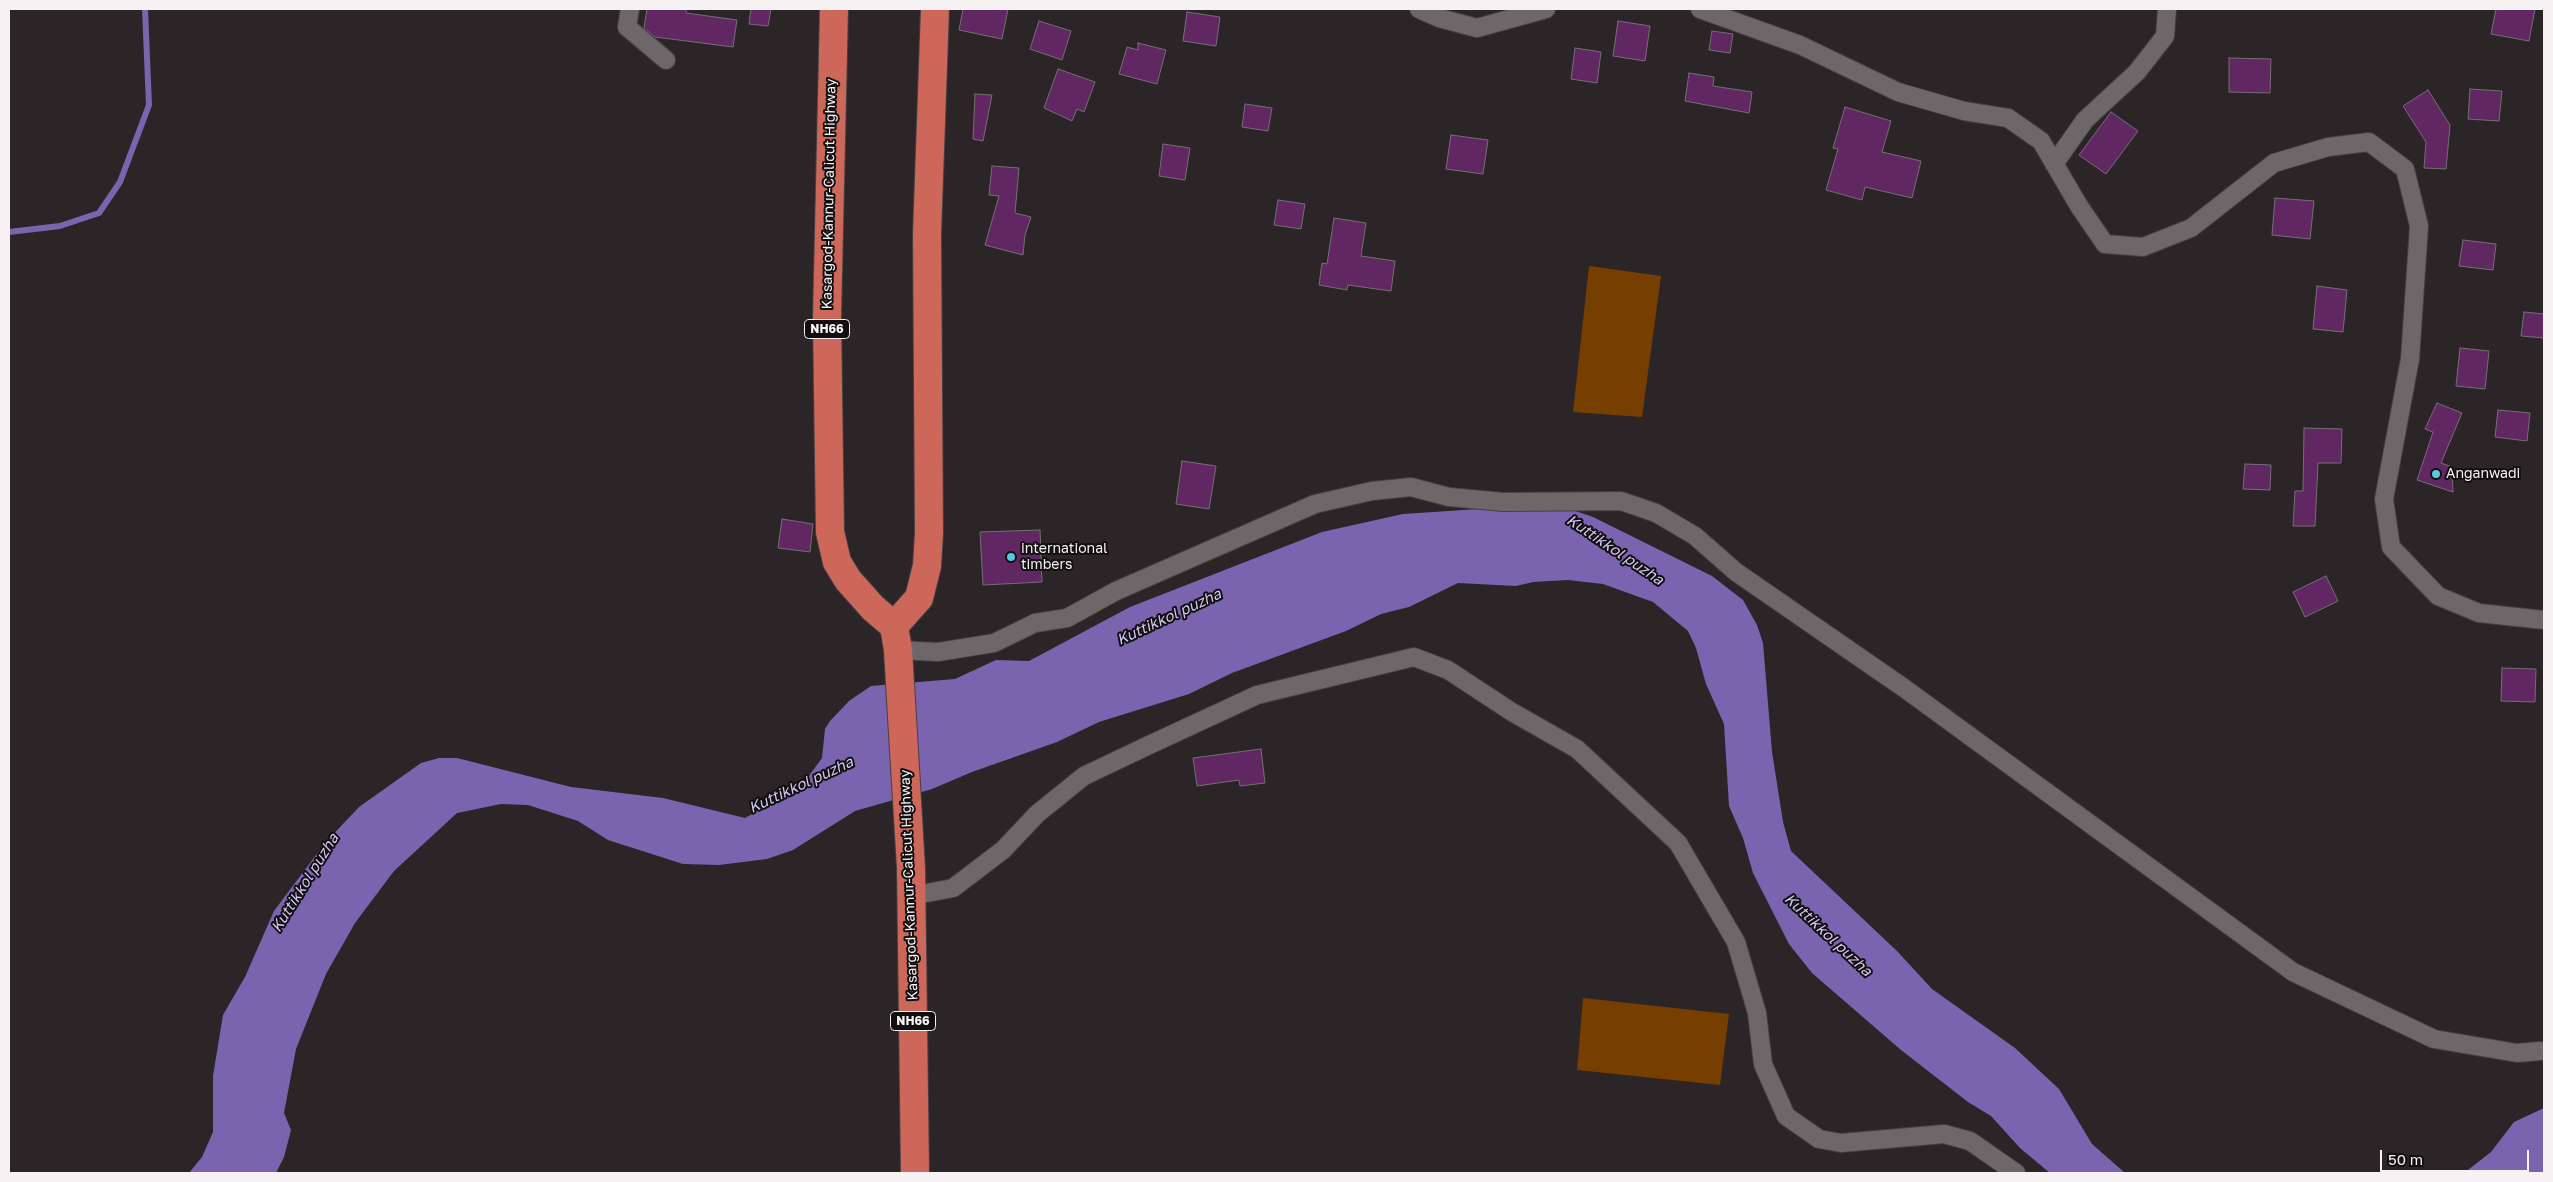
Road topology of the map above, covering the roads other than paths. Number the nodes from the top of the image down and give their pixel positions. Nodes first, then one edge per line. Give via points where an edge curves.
1 (630, 9) edge
2 (834, 9) edge
3 (935, 9) edge
4 (1419, 9) edge
5 (1546, 9) edge
6 (1700, 9) edge
7 (2167, 9) edge
8 (666, 60) dead end
9 (2054, 164) junction
10 (2544, 620) edge
11 (897, 648) junction
12 (911, 896) junction
13 (2540, 1052) dead end
14 (915, 1173) edge
15 (2016, 1173) edge

1 - 8 street via 627,26
2 - 11 highway, Kasargod-Kannur-Calicut Highway / NH66 via 827,318 830,532 837,562 873,608
3 - 11 highway via 926,234 927,566 919,598
4 - 5 street via 1477,28
6 - 9 street via 1800,45 1898,92 1964,111 2008,118 2041,141
7 - 9 street via 2165,36 2137,72 2085,120
9 - 10 street via 2105,244 2143,247 2191,228 2274,163 2328,147 2369,142 2405,169 2419,226 2410,359 2384,499 2391,547 2438,596 2479,613
11 - 12 highway, Kasargod-Kannur-Calicut Highway / NH66
11 - 13 street via 938,652 994,643 1035,623 1067,618 1116,591 1315,504 1372,492 1411,487 1450,497 1502,502 1621,501 1656,513 1695,536 1736,572 1904,688 2293,972 2434,1039 2517,1053
12 - 14 highway, Kasargod-Kannur-Calicut Highway / NH66
12 - 15 street via 954,888 1003,850 1037,814 1084,776 1147,746 1258,695 1414,657 1448,670 1577,749 1678,843 1736,942 1757,1013 1763,1064 1786,1116 1818,1139 1841,1143 1944,1134 1970,1141

